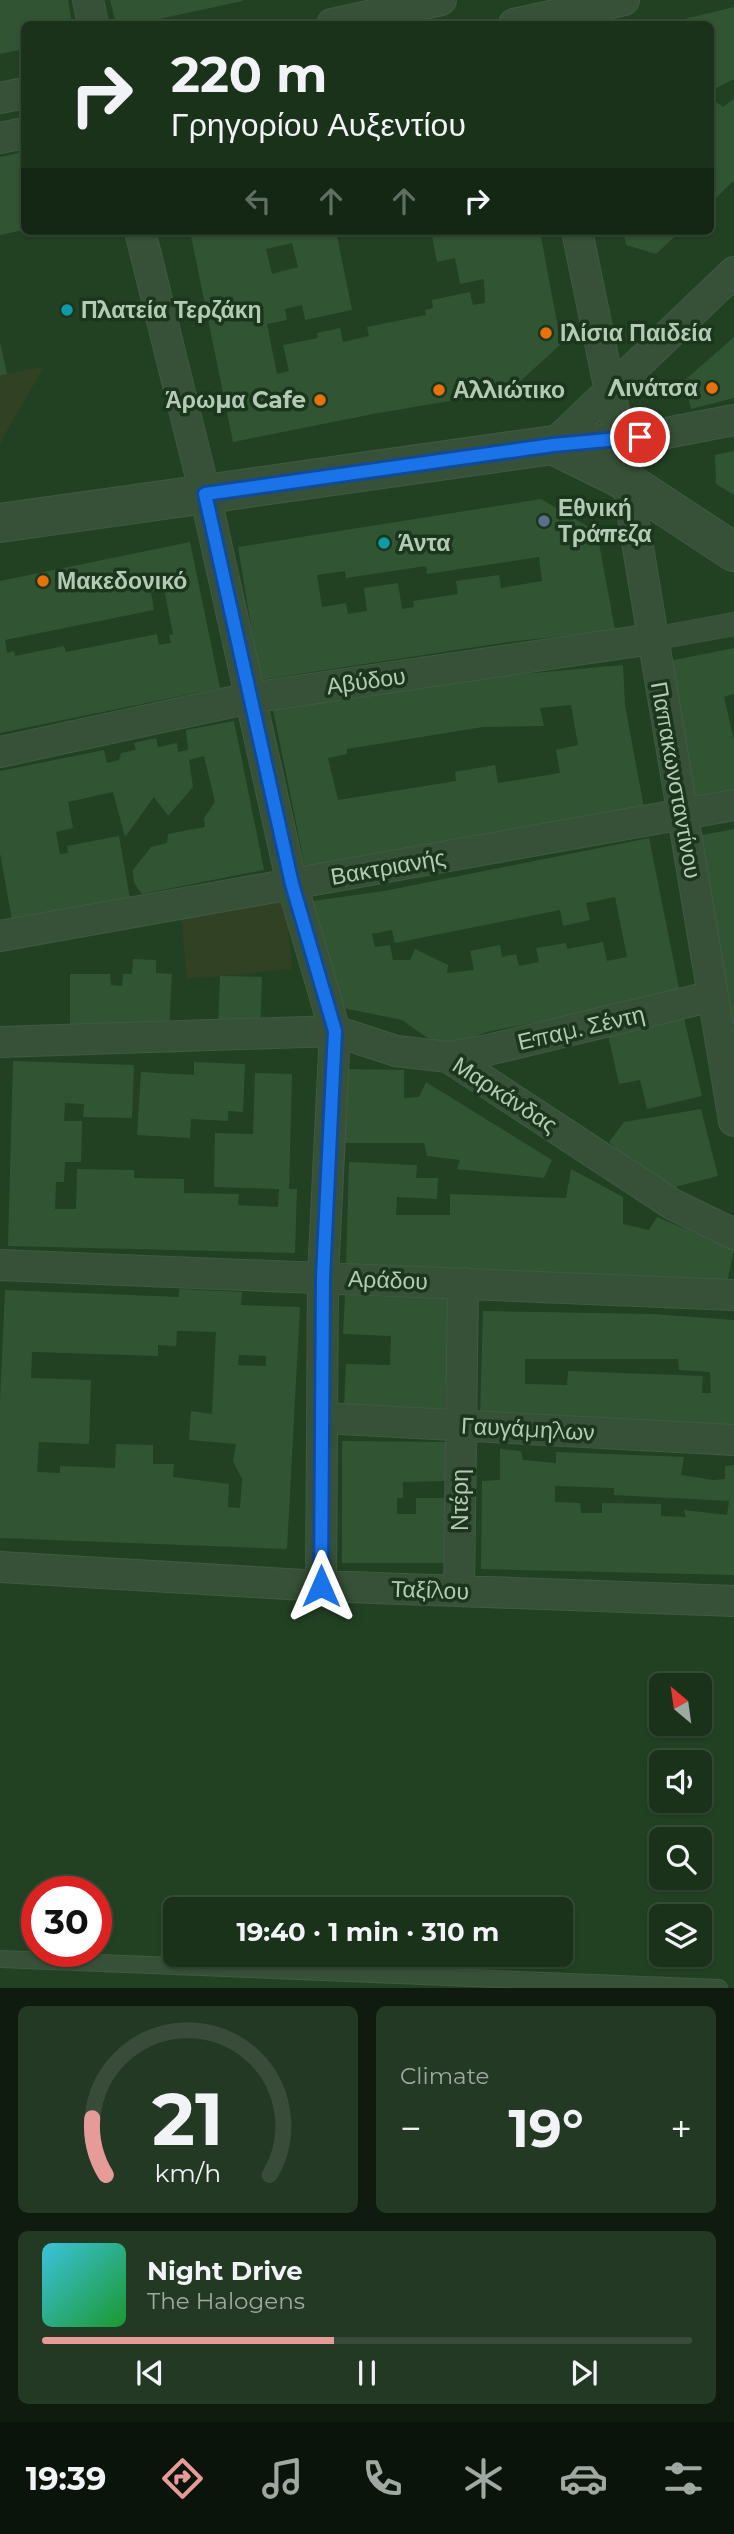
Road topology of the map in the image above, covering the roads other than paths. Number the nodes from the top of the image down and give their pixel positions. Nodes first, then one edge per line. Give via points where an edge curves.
1 (88, 0) edge
2 (441, 0) edge
3 (624, 0) edge
4 (528, 14) edge
5 (92, 21) edge
6 (346, 21) edge
7 (21, 94) edge
8 (0, 98) edge
9 (21, 134) edge
10 (0, 138) edge
11 (141, 235) edge
12 (578, 235) edge
13 (734, 272) edge
14 (608, 390) junction
15 (734, 420) edge
16 (620, 440) junction
17 (553, 445) junction
18 (626, 481) junction
19 (205, 494) junction
20 (0, 523) edge
21 (734, 552) edge
22 (734, 624) edge
23 (652, 639) junction
24 (250, 698) junction
25 (0, 752) edge
26 (734, 805) edge
27 (682, 815) junction
28 (292, 884) junction
29 (0, 936) edge
30 (713, 996) junction
31 (335, 1031) junction
32 (0, 1042) edge
33 (448, 1056) junction
34 (734, 1121) edge
35 (734, 1234) edge
36 (0, 1265) edge
37 (323, 1277) junction
38 (463, 1283) junction
39 (734, 1295) edge
40 (322, 1418) junction
41 (460, 1425) junction
42 (734, 1440) edge
43 (0, 1567) edge
44 (321, 1586) junction
45 (459, 1591) junction
46 (734, 1601) edge
47 (0, 1959) edge
48 (719, 1988) edge

1 - 5 street
2 - 6 street
3 - 4 street
7 - 8 street
9 - 10 street
11 - 19 street
12 - 14 street, Παπακωνσταντίνου
13 - 14 street
14 - 16 street, Παπακωνσταντίνου
14 - 17 street
15 - 16 street
16 - 17 street
16 - 18 street, Παπακωνσταντίνου
17 - 18 street
17 - 19 street
18 - 21 street
18 - 23 street, Παπακωνσταντίνου
19 - 20 street
19 - 24 street
22 - 23 street, Αβύδου
23 - 24 street, Αβύδου
23 - 27 street, Παπακωνσταντίνου
24 - 25 street, Αβύδου
24 - 28 street
26 - 27 street, Βακτριανής
27 - 28 street, Βακτριανής
27 - 30 street, Παπακωνσταντίνου
28 - 29 street, Βακτριανής
28 - 31 street
30 - 33 street, Επαμ. Σέντη
30 - 34 street, Παπακωνσταντίνου
31 - 32 street, Μαρκάνδας
31 - 33 street, Μαρκάνδας via 396,1051
31 - 37 street
33 - 35 street, Μαρκάνδας via 672,1204
36 - 37 street, Αράδου
37 - 38 street, Αράδου
37 - 40 street
38 - 39 street, Αράδου
38 - 41 street, Ντέρη
40 - 41 street, Γαυγάμηλων
40 - 44 street
41 - 42 street, Γαυγάμηλων
41 - 45 street, Ντέρη
43 - 44 street, Ταξίλου
44 - 45 street, Ταξίλου
45 - 46 street, Ταξίλου
47 - 48 lane

